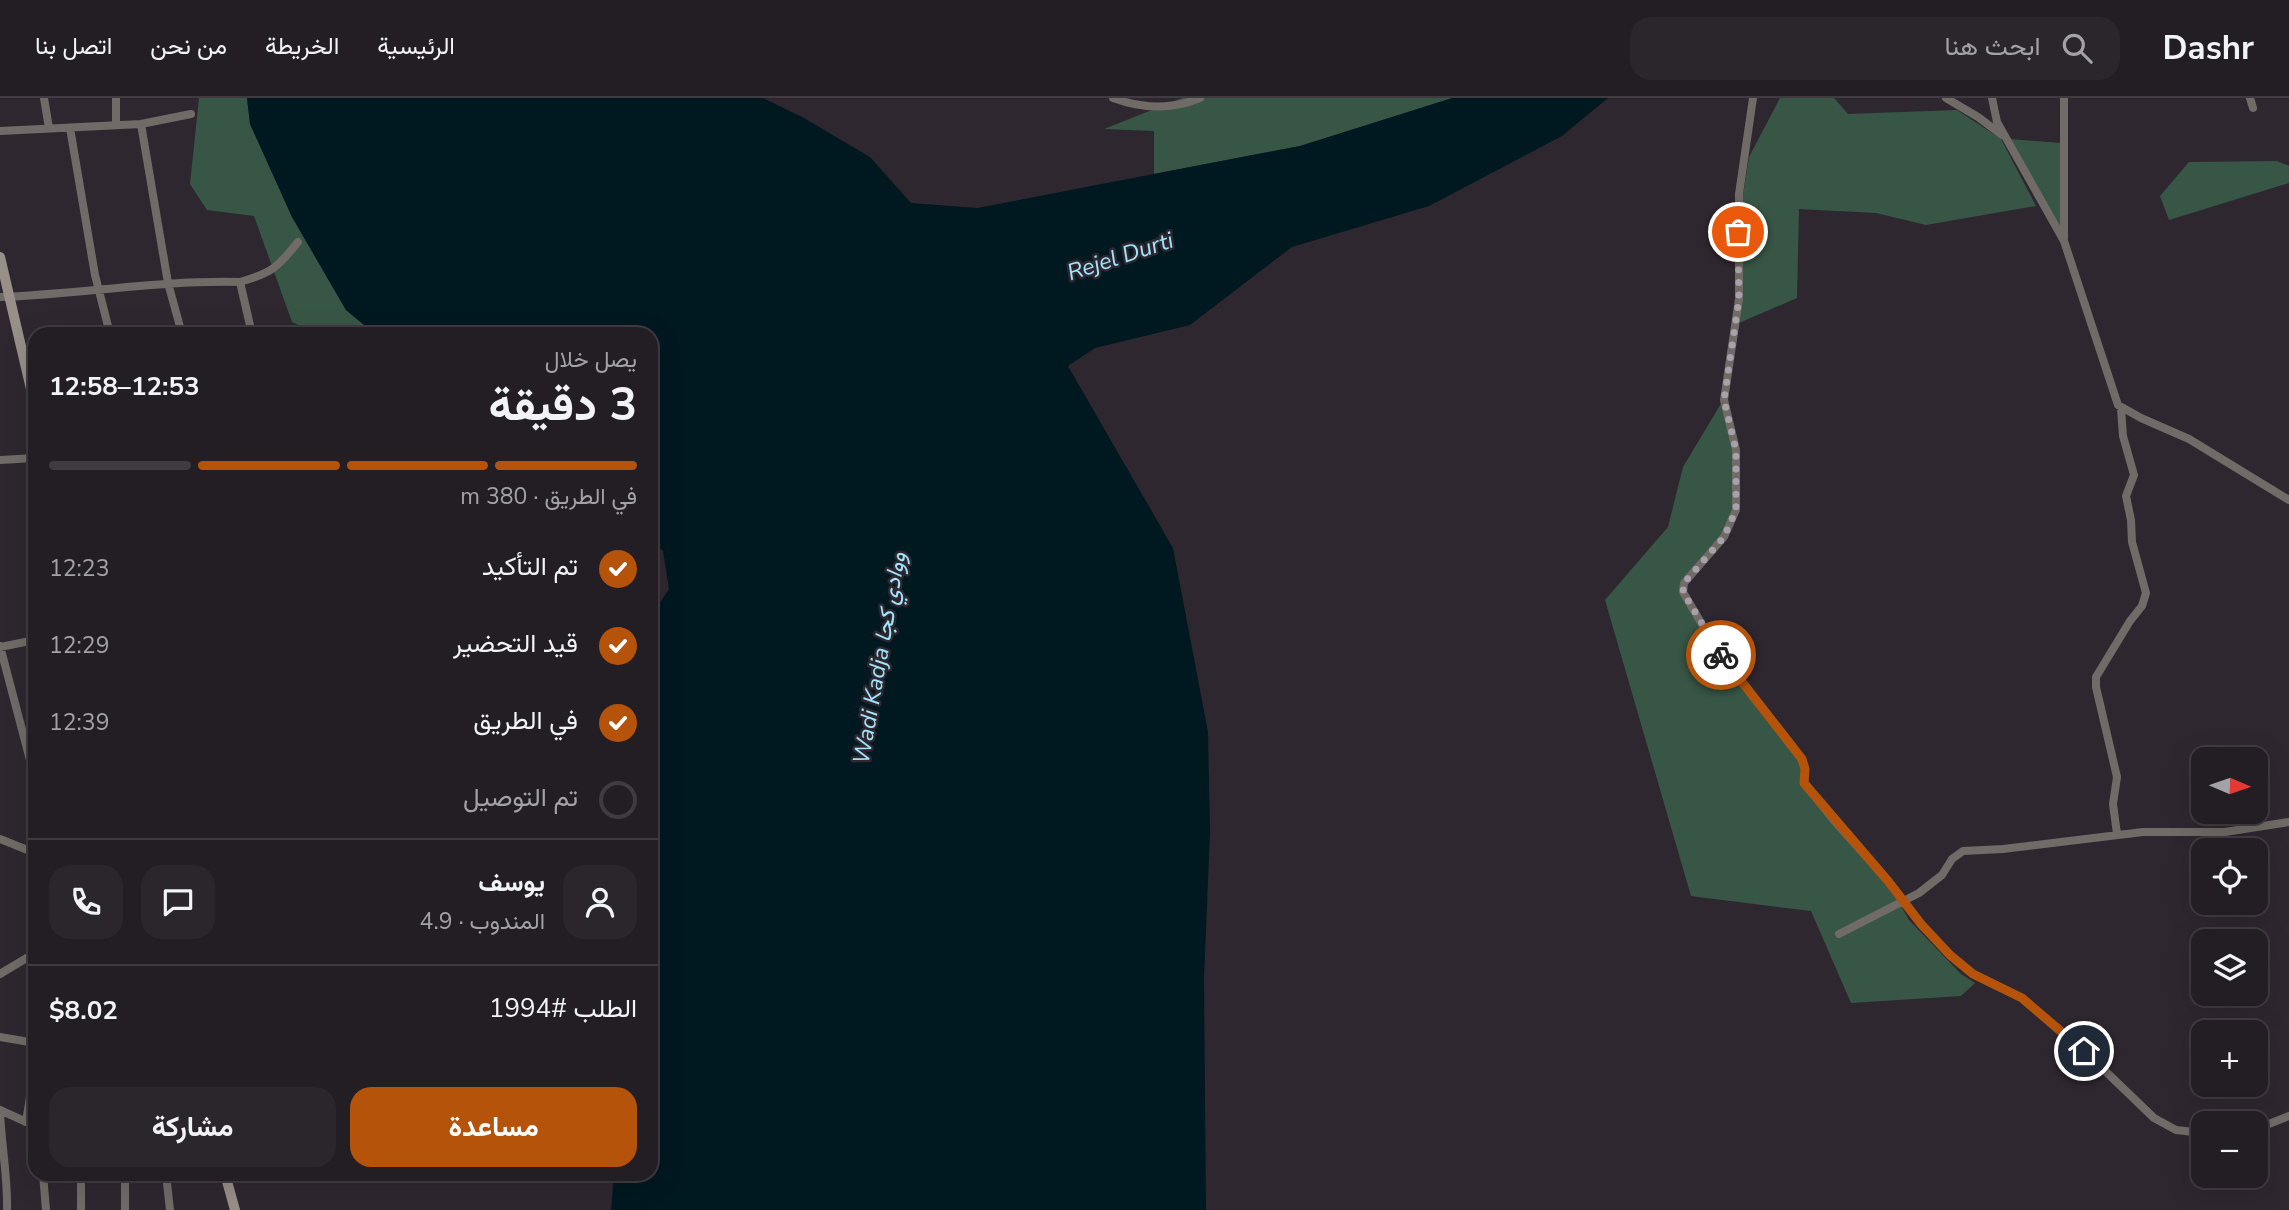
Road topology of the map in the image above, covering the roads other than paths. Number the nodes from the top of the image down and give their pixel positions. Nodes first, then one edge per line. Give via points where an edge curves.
1 (44, 98) edge
2 (116, 98) edge
3 (1114, 98) edge
4 (1200, 98) edge
5 (1753, 98) edge
6 (1946, 98) edge
7 (1992, 98) edge
8 (2064, 98) edge
9 (2250, 98) edge
10 (2253, 108) dead end
11 (191, 114) dead end
12 (141, 124) junction
13 (116, 125) junction
14 (49, 128) junction
15 (69, 128) junction
16 (0, 131) edge
17 (2005, 136) junction
18 (2064, 241) junction
19 (298, 242) dead end
20 (0, 257) edge
21 (240, 282) junction
22 (168, 283) junction
23 (99, 291) junction
24 (5, 297) edge
25 (108, 327) edge
26 (180, 327) edge
27 (250, 327) edge
28 (28, 381) edge
29 (2121, 408) junction
30 (28, 458) edge
31 (0, 460) edge
32 (2289, 500) edge
33 (28, 641) edge
34 (0, 646) edge
35 (28, 752) edge
36 (2289, 822) edge
37 (2117, 835) junction
38 (0, 839) edge
39 (28, 850) edge
40 (1904, 901) junction
41 (1839, 934) dead end
42 (28, 957) edge
43 (0, 974) edge
44 (0, 1037) edge
45 (28, 1042) edge
46 (0, 1110) edge
47 (28, 1110) edge
48 (2289, 1116) edge
49 (26, 1122) joint
50 (2268, 1124) edge
51 (2191, 1132) edge
52 (44, 1181) edge
53 (81, 1181) edge
54 (125, 1181) edge
55 (167, 1181) edge
56 (227, 1181) edge
57 (7, 1210) edge
58 (46, 1210) edge
59 (81, 1210) edge
60 (125, 1210) edge
61 (170, 1210) edge
62 (235, 1210) edge

1 - 14 street
2 - 13 street
3 - 4 street via 1150,107
5 - 40 street via 1739,194 1739,299 1724,400 1736,450 1736,510 1724,537 1684,583 1683,592 1717,650 1802,759 1804,783
6 - 17 street
7 - 17 street
8 - 18 street
9 - 10 street
11 - 12 street
12 - 13 street
12 - 22 street
13 - 15 street
14 - 15 street
14 - 16 street
15 - 23 street
17 - 18 street
18 - 29 street
19 - 21 street via 278,266
20 - 24 main road
21 - 22 street
21 - 27 street
22 - 23 street
22 - 26 street
23 - 24 street
23 - 25 street
24 - 28 main road
29 - 32 street via 2189,439
29 - 37 street via 2134,475 2126,496 2132,542 2146,593 2096,677 2117,777 2113,804
30 - 31 street
33 - 34 street
34 - 35 street
36 - 37 street via 2206,833
37 - 40 street via 1964,850 1942,875
38 - 39 street
40 - 41 street
40 - 51 street via 1950,955 1973,974 2022,998 2154,1118 2176,1130
42 - 43 street
44 - 45 street
46 - 49 street
46 - 57 street
47 - 49 street
48 - 50 street
52 - 58 street
53 - 59 street
54 - 60 street
55 - 61 street
56 - 62 main road

